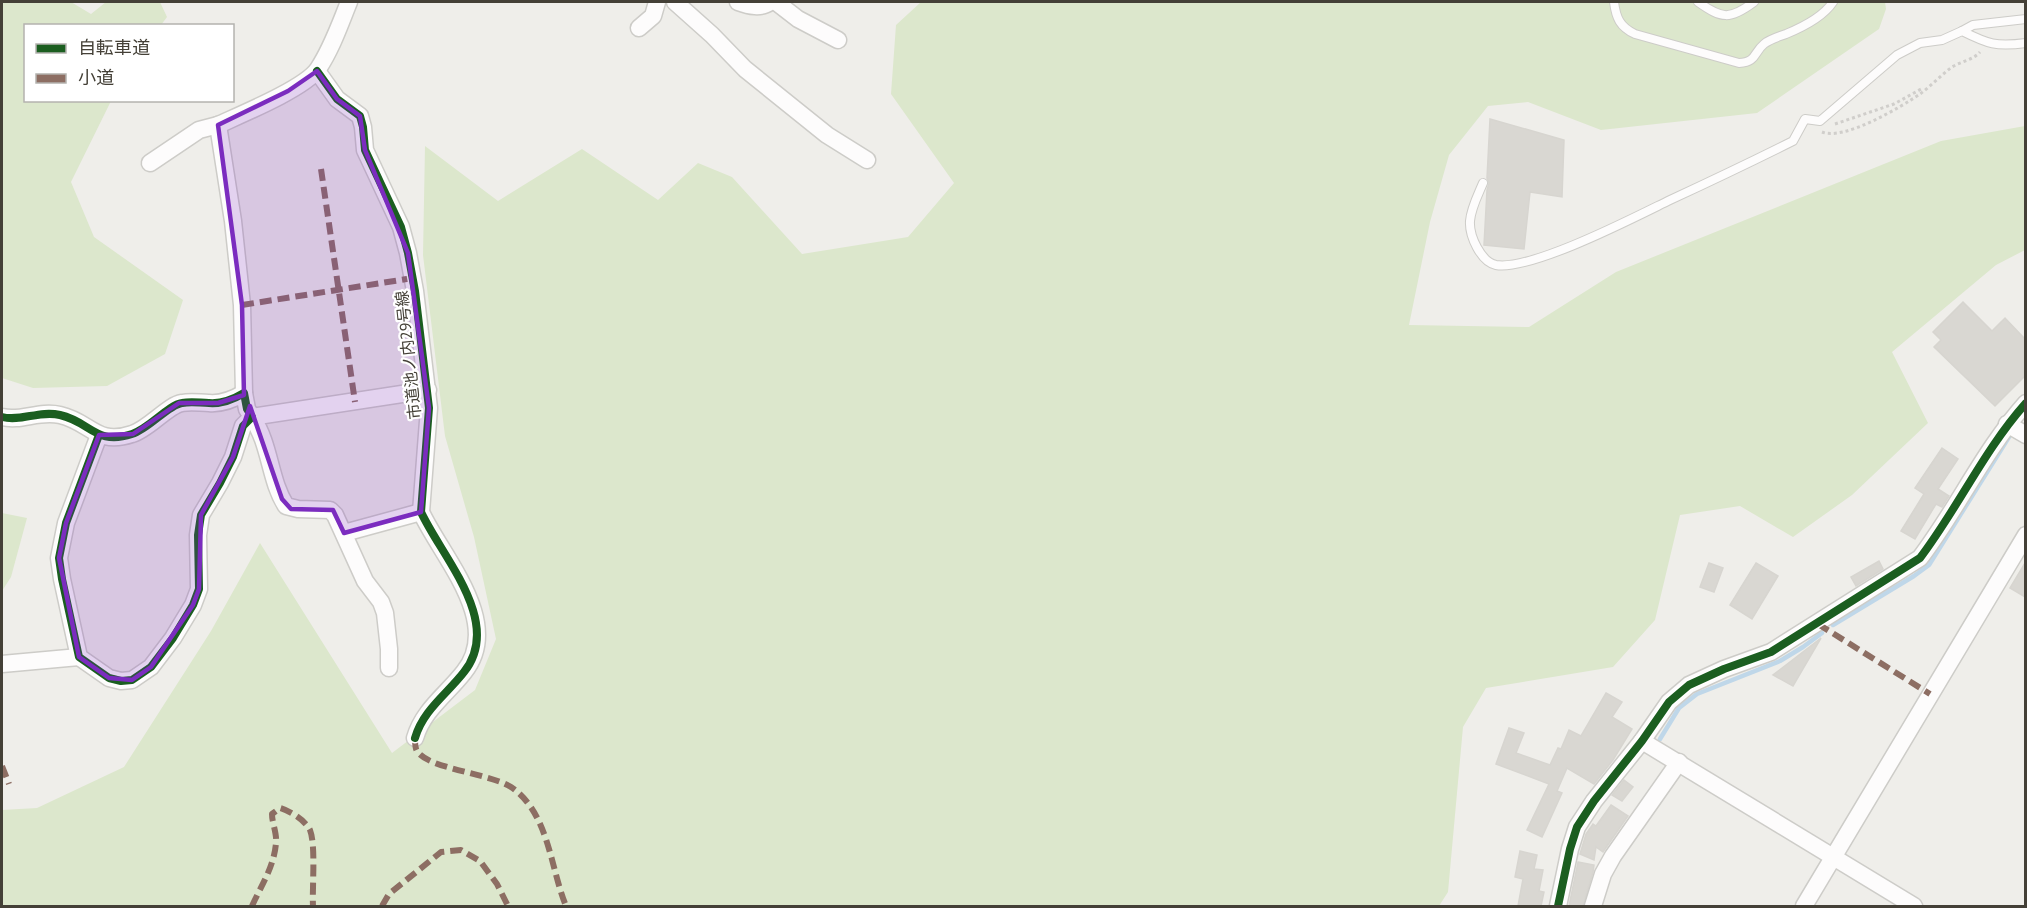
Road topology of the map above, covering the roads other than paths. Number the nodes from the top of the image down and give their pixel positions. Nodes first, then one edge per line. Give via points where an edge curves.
1 (349, 2) edge
2 (657, 2) edge
3 (675, 2) edge
4 (738, 2) edge
5 (770, 2) edge
6 (776, 2) edge
7 (1614, 2) edge
8 (1698, 2) edge
9 (1754, 2) edge
10 (1833, 2) edge
11 (2025, 19) edge
12 (639, 28) dead end
13 (1962, 31) junction
14 (838, 40) dead end
15 (2025, 43) edge
16 (317, 71) junction
17 (219, 125) junction
18 (867, 160) dead end
19 (150, 163) dead end
20 (1483, 183) dead end
21 (428, 390) junction
22 (244, 393) junction
23 (2025, 403) edge
24 (2, 417) edge
25 (252, 417) junction
26 (2007, 424) junction
27 (99, 435) junction
28 (2025, 435) edge
29 (421, 512) junction
30 (344, 533) junction
31 (2025, 535) edge
32 (79, 657) junction
33 (2, 664) edge
34 (389, 668) dead end
35 (415, 738) dead end
36 (1642, 741) junction
37 (1679, 762) junction
38 (1834, 858) junction
39 (1558, 906) edge
40 (1593, 906) edge
41 (1804, 906) edge
42 (1914, 906) edge

1 - 16 street
2 - 12 street via 653,16
3 - 18 street via 745,69 826,135
4 - 5 street via 765,6
6 - 14 street
7 - 10 lane via 1619,23 1635,34 1738,63 1747,63 1762,45 1814,20
8 - 9 lane via 1724,16
11 - 13 lane via 1973,25
13 - 15 lane via 2002,46
13 - 20 lane via 1942,40 1920,42 1897,55 1821,121 1805,119 1793,141 1596,235 1536,259 1507,266 1485,261 1470,228
16 - 17 street via 288,92
16 - 21 street, 市道池ノ内29号線 via 337,99 360,116 364,150 401,227 416,291
17 - 19 street via 199,130
17 - 22 street via 242,305
21 - 25 street
21 - 29 street, 市道池ノ内29号線
22 - 25 street
22 - 27 street via 218,403 179,403 133,434 108,438
23 - 26 street
24 - 27 street via 16,419 53,413
25 - 30 street via 267,445 286,506 333,511
25 - 32 street via 243,426 229,465 201,515 199,589 166,648 152,667 132,680 109,678
26 - 28 street
26 - 36 street via 1920,558 1771,652 1689,685 1669,702
27 - 32 street via 66,523 59,558
29 - 30 street
29 - 35 street via 464,584 477,640 467,669 429,710
30 - 34 street via 385,613
31 - 38 street
32 - 33 street
36 - 37 street
36 - 39 street via 1577,827
37 - 38 street
37 - 40 street via 1613,856
38 - 41 street
38 - 42 street

